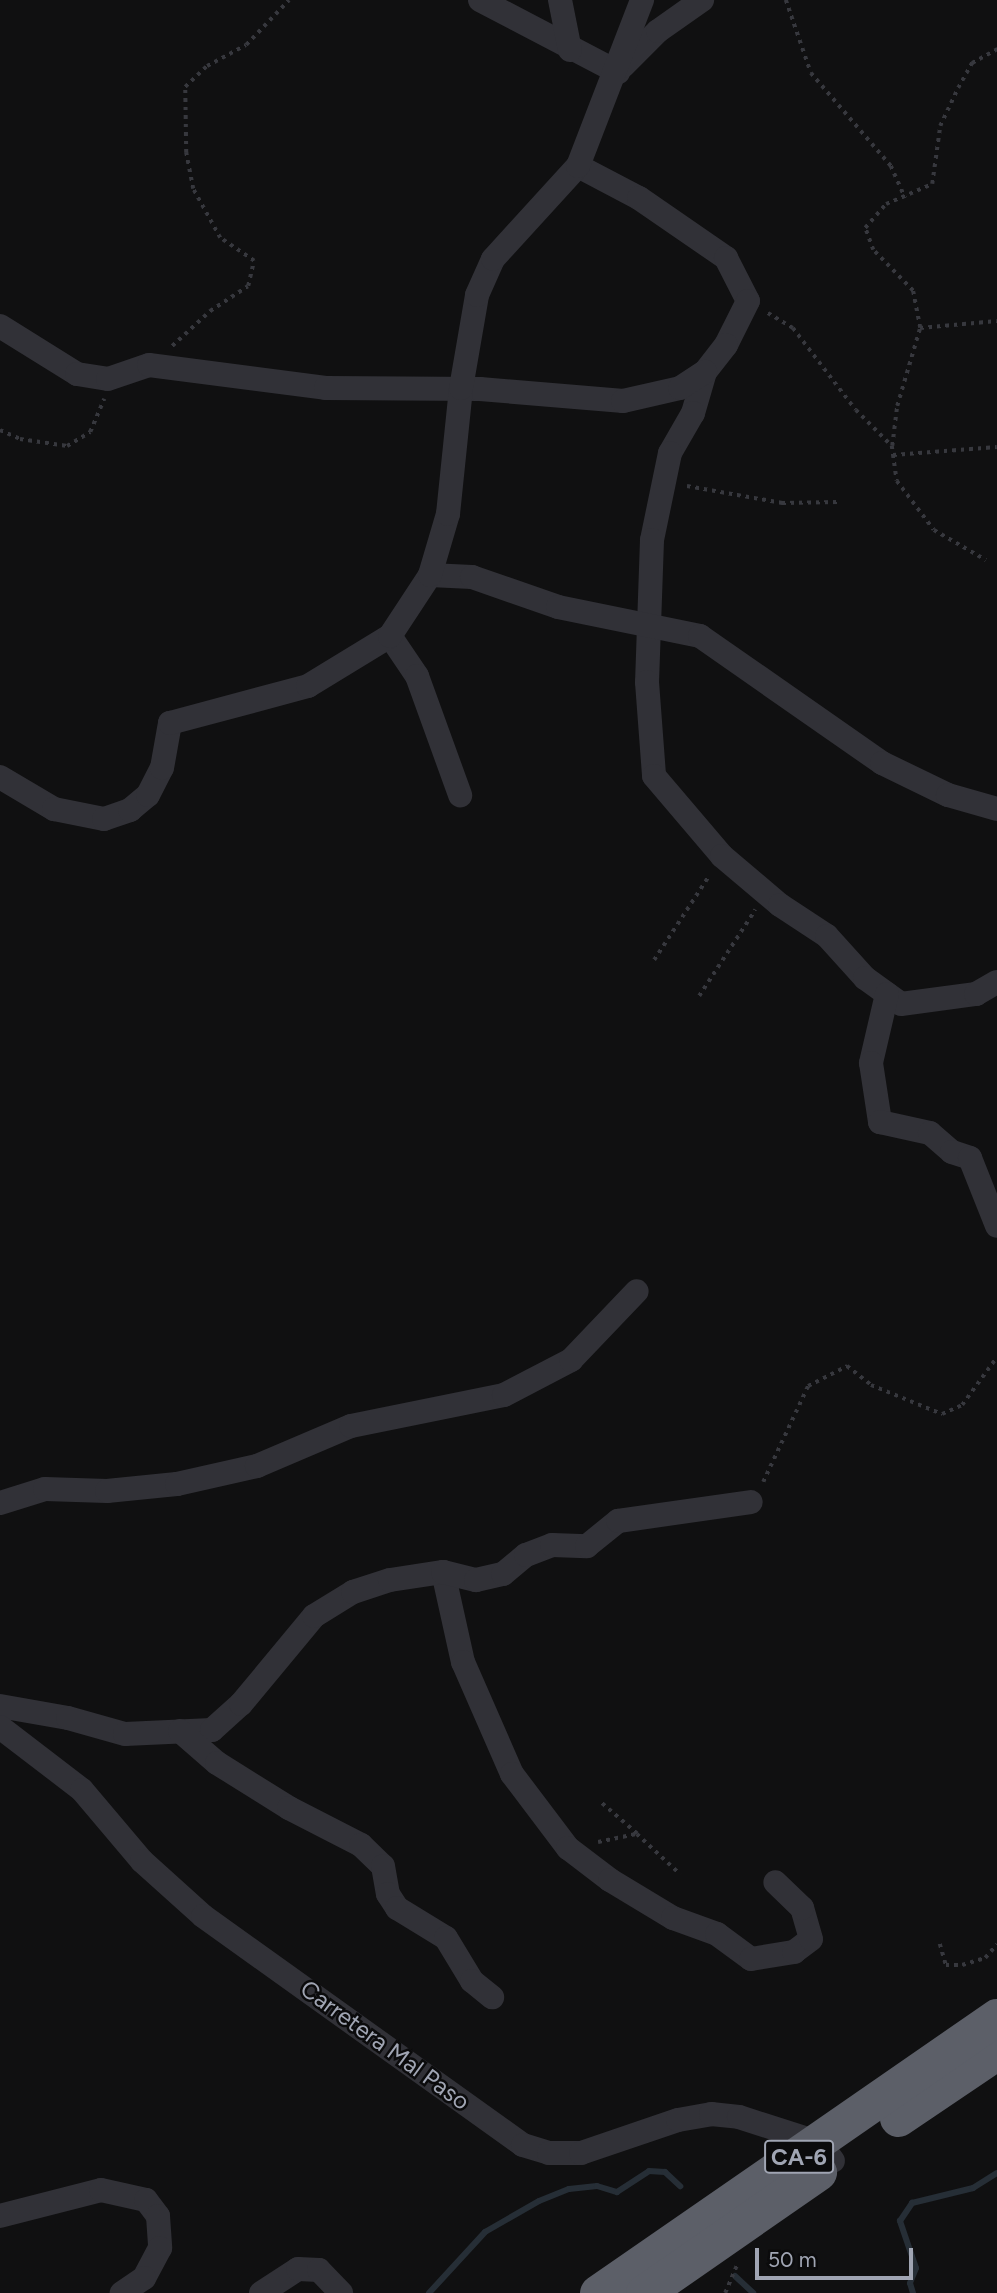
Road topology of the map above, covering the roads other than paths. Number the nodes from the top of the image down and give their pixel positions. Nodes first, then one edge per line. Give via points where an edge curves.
1 (480, 0) edge
2 (560, 0) edge
3 (642, 0) edge
4 (702, 0) edge
5 (570, 50) junction
6 (618, 72) junction
7 (578, 166) junction
8 (0, 326) edge
9 (705, 372) junction
10 (461, 388) junction
11 (430, 575) junction
12 (649, 628) junction
13 (390, 636) junction
14 (0, 777) edge
15 (460, 796) dead end
16 (997, 808) edge
17 (997, 982) edge
18 (887, 994) junction
19 (997, 1226) edge
20 (637, 1291) dead end
21 (751, 1502) road end
22 (0, 1503) edge
23 (443, 1572) junction
24 (0, 1706) edge
25 (0, 1727) edge
26 (180, 1731) junction
27 (775, 1882) dead end
28 (492, 1997) dead end
29 (997, 2017) edge
30 (997, 2051) edge
31 (826, 2152) junction
32 (0, 2216) edge
33 (122, 2293) edge
34 (261, 2293) edge
35 (341, 2293) edge
36 (597, 2293) edge
37 (644, 2293) edge

1 - 5 street
2 - 5 street
3 - 6 street
4 - 6 street via 658,31
5 - 6 street
6 - 7 street
7 - 9 street via 639,198 726,258 748,301 726,345
7 - 10 street via 494,258 477,295
8 - 10 street via 77,374 108,379 149,365 326,388
9 - 10 street via 680,388 623,401
9 - 12 street via 693,413 670,453 652,540
10 - 11 street via 448,514
11 - 12 street via 472,577 558,607
11 - 13 street via 414,607
12 - 16 street via 700,636 882,763 948,795
12 - 18 street via 647,682 654,776 722,856 827,936 864,978
13 - 14 street via 308,686 170,723 162,768 148,795 130,810 104,819 54,809
13 - 15 street via 416,676
17 - 18 street via 976,994 938,1002 901,1004
18 - 19 street via 871,1063 880,1122 930,1133 952,1152 970,1158
20 - 22 street via 571,1360 504,1395 351,1426 257,1466 177,1484 107,1491 45,1489
21 - 23 street via 618,1521 587,1546 552,1545 526,1555 503,1574 476,1580
23 - 26 street via 390,1580 354,1592 314,1616 241,1704 212,1730
23 - 27 street via 463,1662 512,1774 568,1848 673,1918 717,1934 751,1959 794,1952 811,1939 802,1909
24 - 26 street via 125,1734
25 - 31 street, Carretera Mal Paso via 82,1790 142,1861 203,1916 523,2146 550,2153 581,2153 711,2114 739,2117
26 - 28 street via 217,1763 361,1845 383,1866 388,1894 397,1908 446,1938 472,1981
29 - 31 highway, CA-6
30 - 31 highway, CA-6
31 - 36 highway, CA-6
31 - 37 highway, CA-6
32 - 33 street via 101,2190 146,2200 158,2216 160,2248 144,2278
34 - 35 street via 298,2269 318,2270

